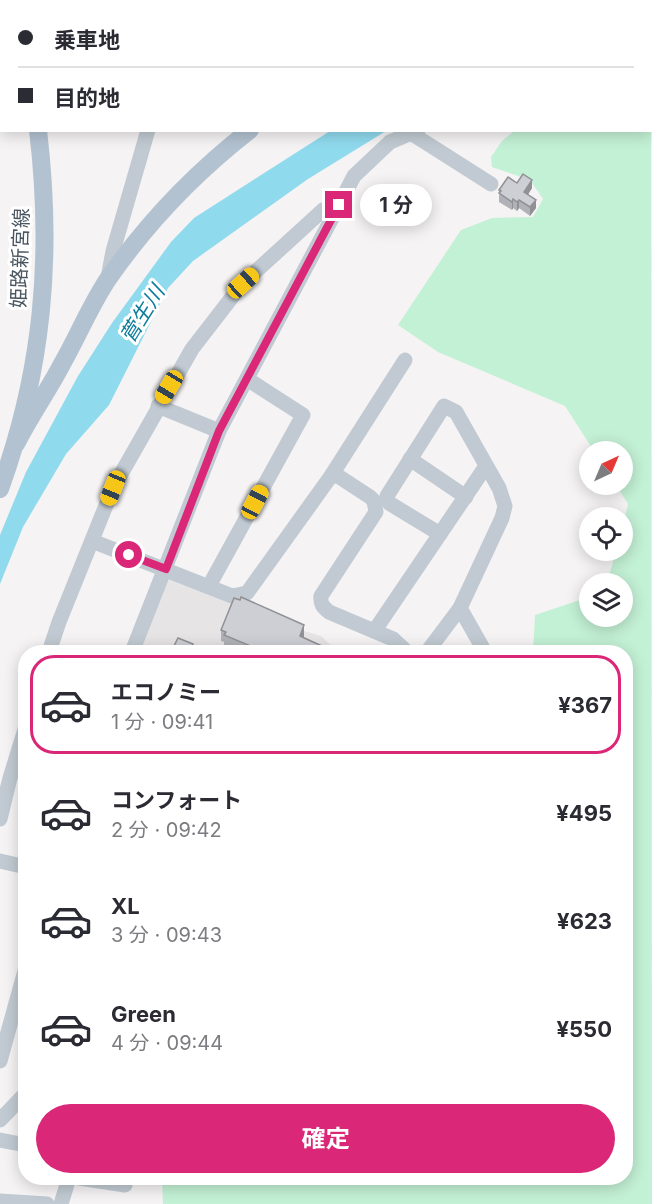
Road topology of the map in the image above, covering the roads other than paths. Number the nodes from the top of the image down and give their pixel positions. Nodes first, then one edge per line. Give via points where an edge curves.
1 (38, 132) edge
2 (147, 132) edge
3 (247, 132) edge
4 (411, 132) edge
5 (491, 184) dead end
6 (339, 205) junction
7 (108, 280) junction
8 (405, 360) dead end
9 (33, 363) junction
10 (247, 379) junction
11 (51, 383) junction
12 (158, 406) junction
13 (219, 431) junction
14 (16, 444) junction
15 (410, 459) junction
16 (486, 466) junction
17 (331, 476) junction
18 (0, 489) edge
19 (466, 497) junction
20 (440, 534) junction
21 (92, 541) junction
22 (166, 569) junction
23 (209, 586) junction
24 (460, 608) junction
25 (375, 630) junction
26 (51, 645) edge
27 (135, 645) edge
28 (399, 645) edge
29 (432, 645) edge
30 (481, 645) edge
31 (18, 752) edge
32 (0, 819) edge
33 (0, 861) edge
34 (18, 865) edge
35 (18, 997) edge
36 (0, 1061) edge
37 (18, 1102) edge
38 (0, 1120) edge
39 (0, 1140) edge
40 (18, 1143) edge
41 (67, 1185) edge
42 (0, 1201) edge
43 (47, 1204) edge
44 (61, 1204) edge

1 - 9 main road, 姫路新宮線 via 46,248
2 - 7 street
3 - 7 main road via 190,182
4 - 5 street
4 - 6 street via 390,142 354,176
6 - 10 street
6 - 12 street via 323,210 243,283 192,349
7 - 11 main road
8 - 17 street
9 - 11 main road via 39,376
9 - 14 main road, 姫路新宮線
10 - 13 street
10 - 23 street via 303,415
11 - 14 main road
12 - 13 street
12 - 21 street via 113,488
13 - 22 street
14 - 18 main road, 姫路新宮線
15 - 16 street via 444,406 456,412
15 - 19 street
15 - 20 street via 387,496 389,504
16 - 19 street
16 - 24 street via 505,506
17 - 23 street via 247,593 232,596
17 - 25 street via 338,476 370,497 376,512 320,602 329,612
19 - 20 street
20 - 25 street
21 - 22 street
21 - 26 street
22 - 23 street
22 - 27 street
24 - 29 street
24 - 30 street
25 - 28 street
31 - 32 street
33 - 34 street
35 - 36 street
37 - 38 street
39 - 40 street
41 - 44 street
42 - 43 street

